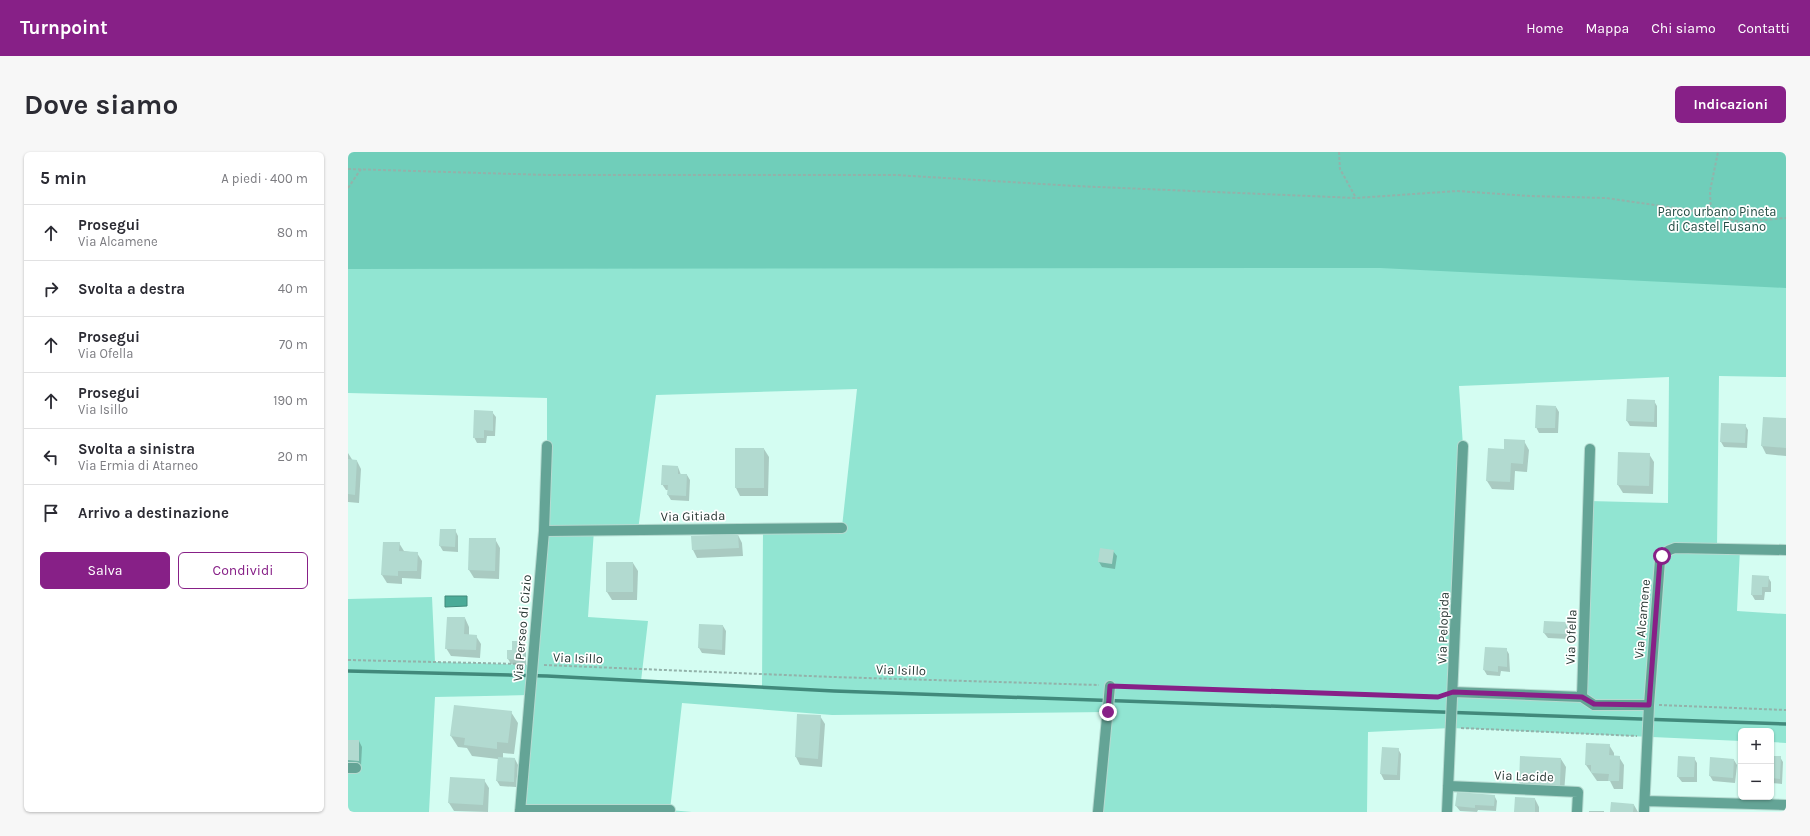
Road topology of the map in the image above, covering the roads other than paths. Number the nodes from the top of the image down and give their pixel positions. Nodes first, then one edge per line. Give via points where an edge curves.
1 (547, 446) dead end
2 (1463, 446) dead end
3 (1590, 449) dead end
4 (842, 528) dead end
5 (544, 531) junction
6 (1786, 550) edge
7 (1110, 686) road end
8 (1453, 692) junction
9 (1582, 697) junction
10 (1649, 705) junction
11 (1448, 786) junction
12 (1645, 801) junction
13 (1786, 805) edge
14 (670, 810) dead end
15 (520, 811) edge
16 (1098, 812) edge
17 (1447, 812) edge
18 (1577, 812) edge
19 (1644, 812) edge

1 - 5 street, Via Perseo di Cizio
2 - 8 street, Via Pelopida
3 - 9 street, Via Ofella
4 - 5 street, Via Gitiada
5 - 15 street, Via Perseo di Cizio
6 - 10 street, Via Alcamene via 1675,548 1665,552 1660,560
7 - 16 street
8 - 9 street
8 - 11 street, Via Pelopida
9 - 10 street via 1594,704
10 - 12 street, Via Alcamene
11 - 17 street, Via Pelopida
11 - 18 street, Via Lacide via 1578,792
12 - 13 street
12 - 19 street, Via Alcamene
14 - 15 street

